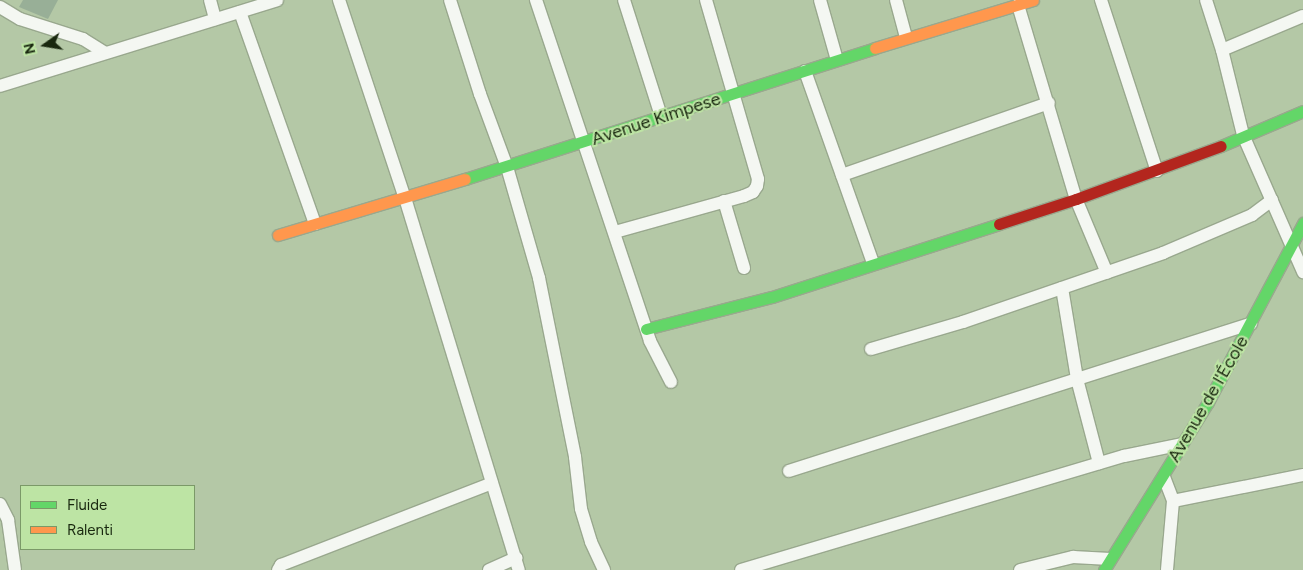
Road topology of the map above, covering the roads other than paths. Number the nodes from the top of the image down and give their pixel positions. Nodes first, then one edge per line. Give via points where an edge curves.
1 (210, 0) edge
2 (276, 0) edge
3 (338, 0) edge
4 (450, 0) edge
5 (536, 0) edge
6 (624, 0) edge
7 (706, 0) edge
8 (820, 0) edge
9 (896, 0) edge
10 (1033, 0) edge
11 (1101, 0) edge
12 (1206, 0) edge
13 (1018, 5) junction
14 (0, 7) edge
15 (240, 12) junction
16 (1303, 16) edge
17 (215, 19) junction
18 (906, 38) junction
19 (1222, 50) junction
20 (105, 53) junction
21 (837, 60) junction
22 (805, 71) junction
23 (0, 86) edge
24 (735, 94) junction
25 (1049, 103) junction
26 (1303, 110) edge
27 (661, 116) junction
28 (1243, 135) junction
29 (585, 142) junction
30 (507, 167) junction
31 (1156, 170) junction
32 (842, 175) junction
33 (405, 198) junction
34 (1076, 199) junction
35 (1272, 200) junction
36 (724, 201) junction
37 (1303, 223) edge
38 (315, 224) junction
39 (615, 232) junction
40 (278, 235) dead end
41 (1292, 247) junction
42 (873, 263) junction
43 (744, 268) dead end
44 (1303, 272) edge
45 (1107, 274) junction
46 (1062, 288) junction
47 (1251, 324) junction
48 (646, 329) junction
49 (871, 349) dead end
50 (1077, 379) junction
51 (671, 382) dead end
52 (1182, 444) junction
53 (1099, 463) junction
54 (789, 471) dead end
55 (1303, 475) edge
56 (1164, 476) junction
57 (492, 483) junction
58 (1173, 501) junction
59 (0, 504) edge
60 (517, 564) edge
61 (1107, 564) edge
62 (16, 570) edge
63 (278, 570) edge
64 (489, 570) edge
65 (604, 570) edge
66 (741, 570) edge
67 (1020, 570) edge
68 (1166, 570) edge

1 - 17 street
2 - 15 street
3 - 33 street
4 - 30 street
5 - 29 street
6 - 27 street
7 - 24 street
8 - 21 street
9 - 18 street
10 - 13 street, Avenue Kimpese
11 - 31 street
12 - 19 street
13 - 18 street, Avenue Kimpese
13 - 25 street
14 - 20 street via 20,19 83,39
15 - 17 street
15 - 38 street
16 - 19 street
17 - 20 street
18 - 21 street, Avenue Kimpese
19 - 28 street
20 - 23 street
21 - 22 street, Avenue Kimpese
22 - 24 street, Avenue Kimpese
22 - 32 street
24 - 27 street, Avenue Kimpese
24 - 36 street via 758,179 753,192
25 - 32 street
25 - 34 street
26 - 28 street
27 - 29 street, Avenue Kimpese
28 - 31 street via 1199,156
28 - 35 street
29 - 30 street, Avenue Kimpese
29 - 39 street
30 - 33 street, Avenue Kimpese
30 - 65 street via 539,278 581,509
31 - 34 street
32 - 42 street
33 - 38 street, Avenue Kimpese
33 - 57 street
34 - 42 street
34 - 45 street
35 - 41 street
35 - 45 street via 1252,215 1224,228
36 - 39 street
36 - 43 street
37 - 41 street, Avenue de l'École
38 - 40 street, Avenue Kimpese
39 - 48 street
41 - 44 street
41 - 47 street, Avenue de l'École
42 - 48 street via 772,297
45 - 46 street
46 - 49 street
46 - 50 street
47 - 50 street
47 - 52 street, Avenue de l'École
48 - 51 street
50 - 53 street
50 - 54 street
52 - 53 street
52 - 56 street, Avenue de l'École
53 - 66 street
55 - 58 street
56 - 58 street
56 - 61 street, Avenue de l'École
57 - 60 street
57 - 63 street via 281,565
58 - 68 street
59 - 62 street via 8,520
60 - 64 street
61 - 67 street via 1073,557

